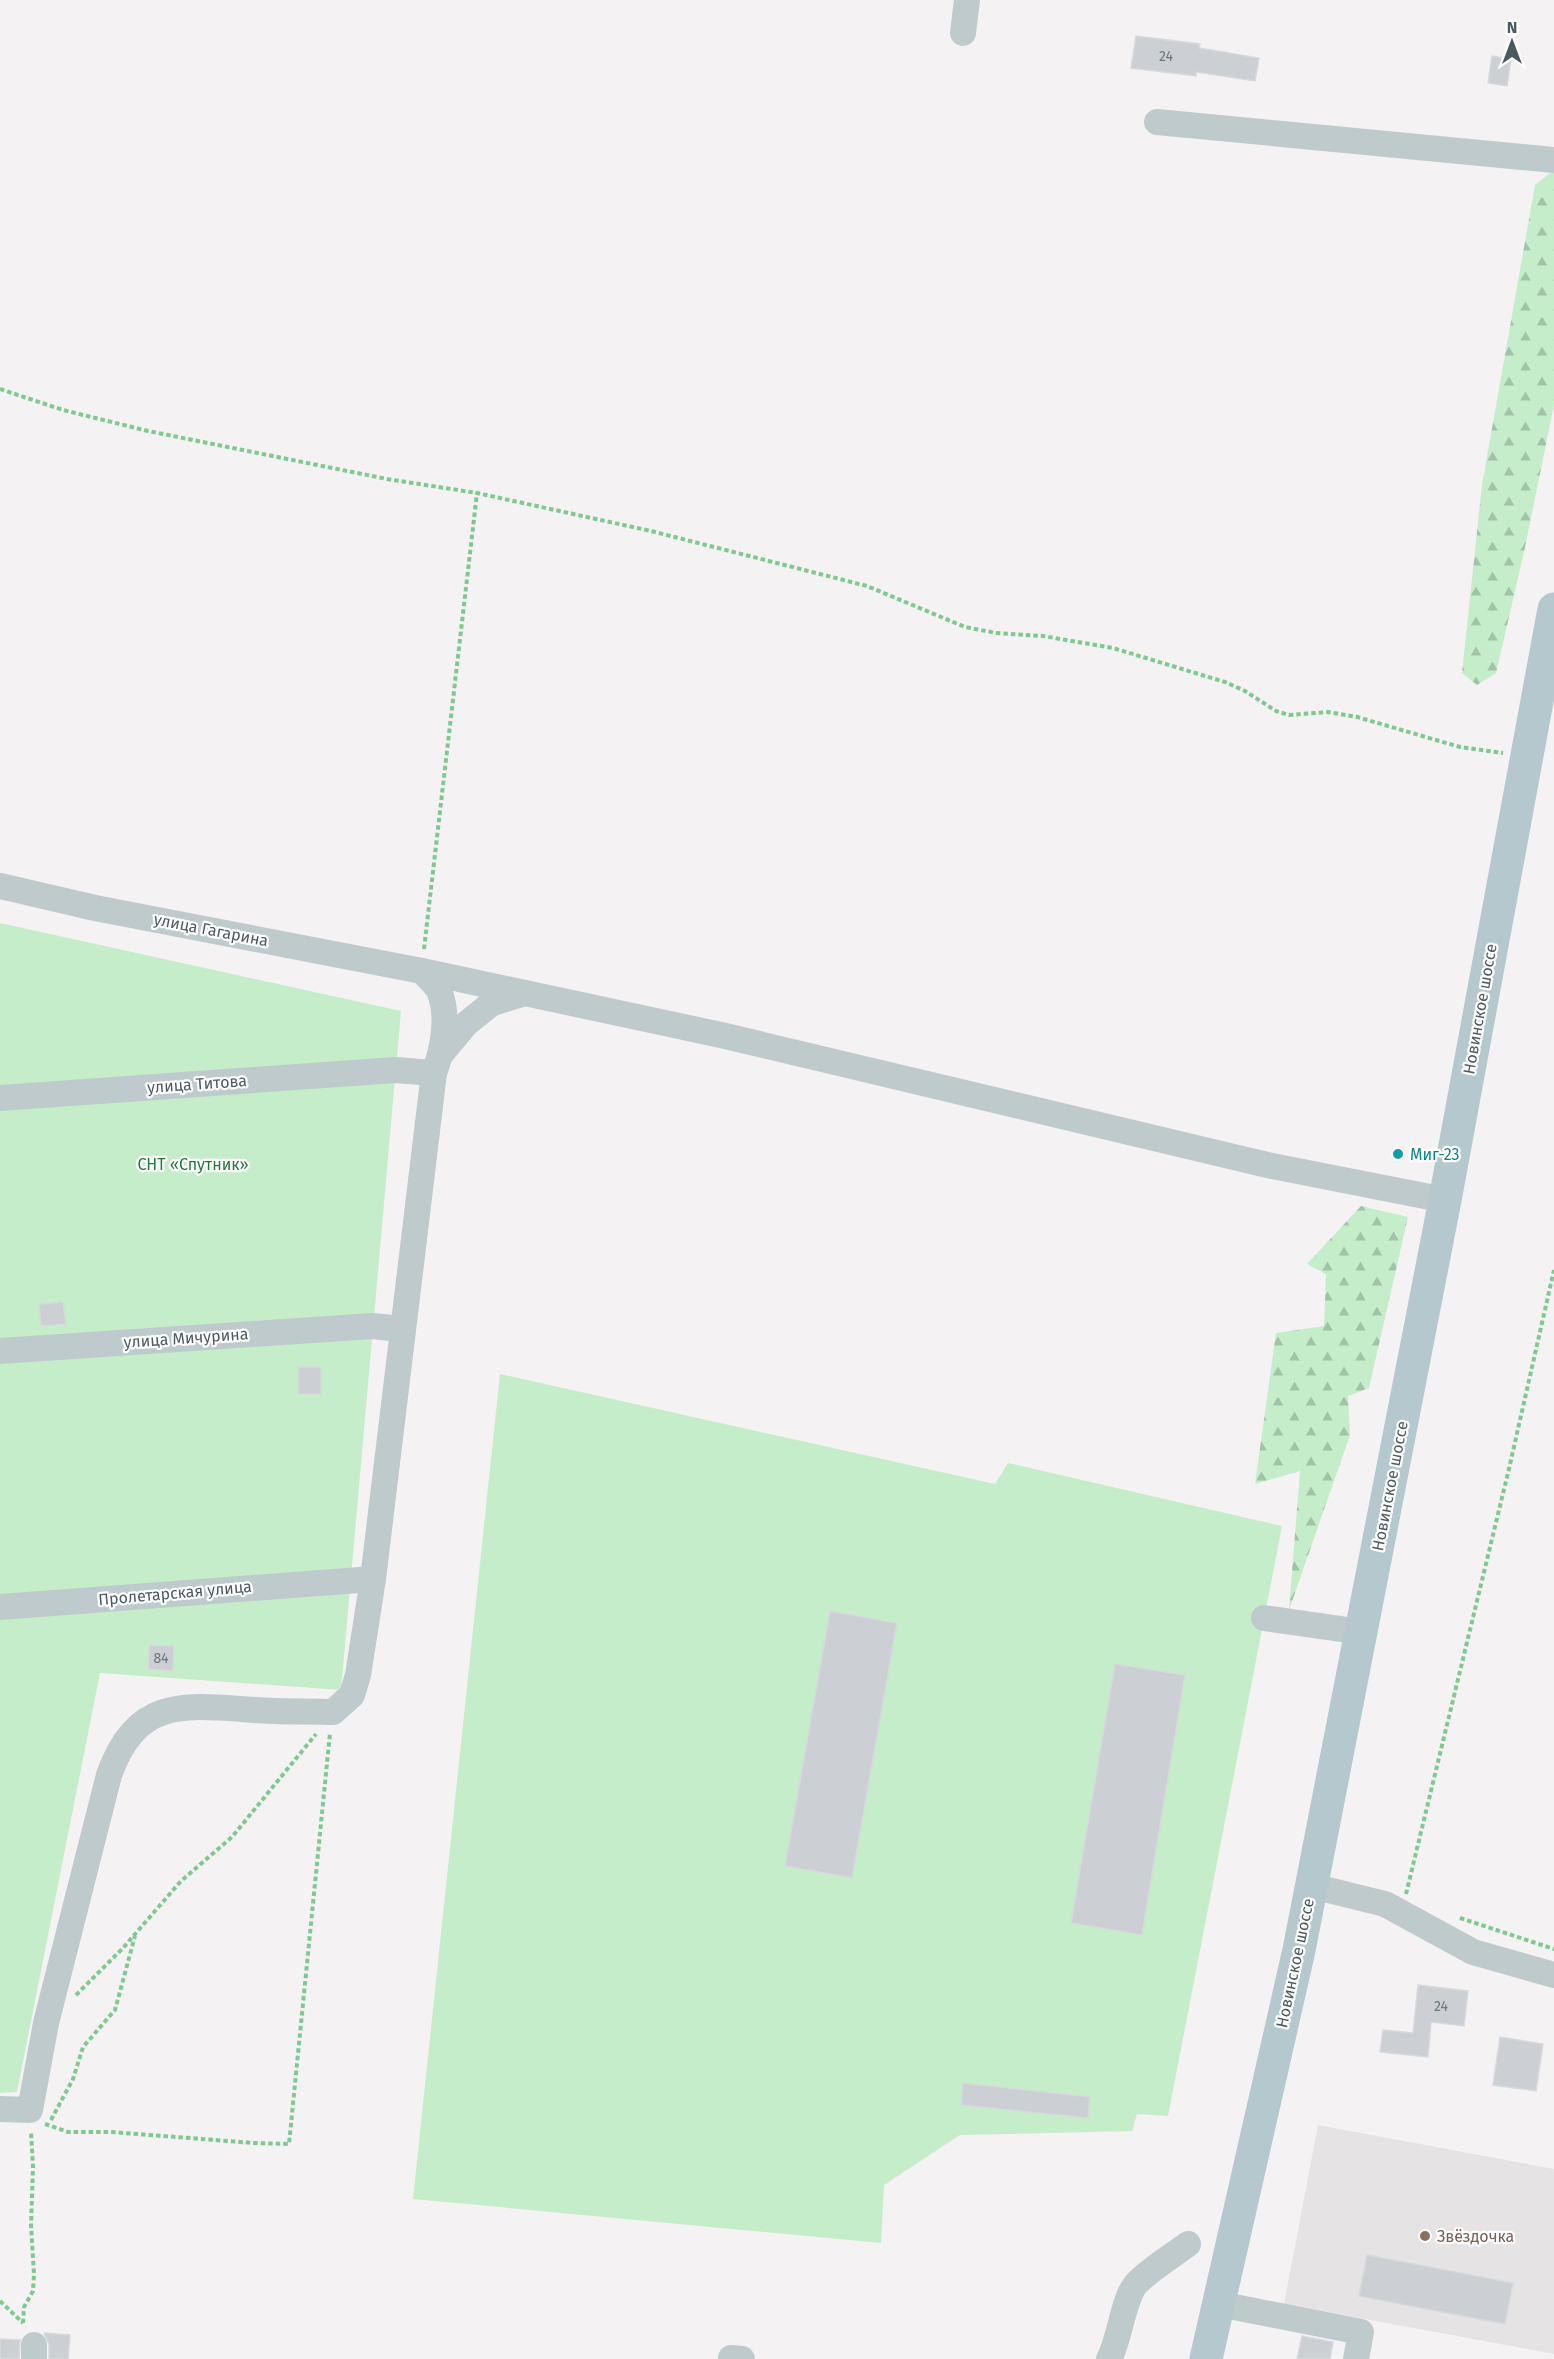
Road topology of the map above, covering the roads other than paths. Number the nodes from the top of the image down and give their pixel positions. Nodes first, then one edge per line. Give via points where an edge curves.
1 (967, 0) edge
2 (963, 33) dead end
3 (1157, 122) dead end
4 (1554, 160) edge
5 (1554, 609) edge
6 (0, 886) edge
7 (422, 971) junction
8 (525, 993) junction
9 (437, 1064) junction
10 (0, 1098) edge
11 (1445, 1200) junction
12 (402, 1329) junction
13 (0, 1351) edge
14 (362, 1579) junction
15 (0, 1607) edge
16 (1264, 1618) dead end
17 (1362, 1632) junction
18 (1312, 1886) junction
19 (1554, 1975) edge
20 (22, 2113) edge
21 (1188, 2244) dead end
22 (1219, 2304) junction
23 (1109, 2359) edge
24 (1206, 2359) edge
25 (1356, 2359) edge

1 - 2 street
3 - 4 street
5 - 11 main road, Новинское шоссе
6 - 7 street, улица Гагарина
7 - 8 street, улица Гагарина
7 - 9 street via 440,992 444,1021
8 - 9 street via 492,1003 466,1024
8 - 11 street, улица Гагарина via 722,1035 1272,1166
9 - 10 street, улица Титова
9 - 12 street
11 - 17 main road, Новинское шоссе
12 - 13 street, улица Мичурина via 372,1326
12 - 14 street
14 - 15 street, Пролетарская улица
14 - 20 street via 358,1676 352,1695 333,1712 208,1706 170,1709 147,1719 129,1734 109,1775
16 - 17 street
17 - 18 main road, Новинское шоссе
18 - 19 street via 1384,1904 1473,1952
18 - 22 main road, Новинское шоссе
21 - 23 street via 1135,2285
22 - 24 main road, Новинское шоссе
22 - 25 street via 1361,2332

